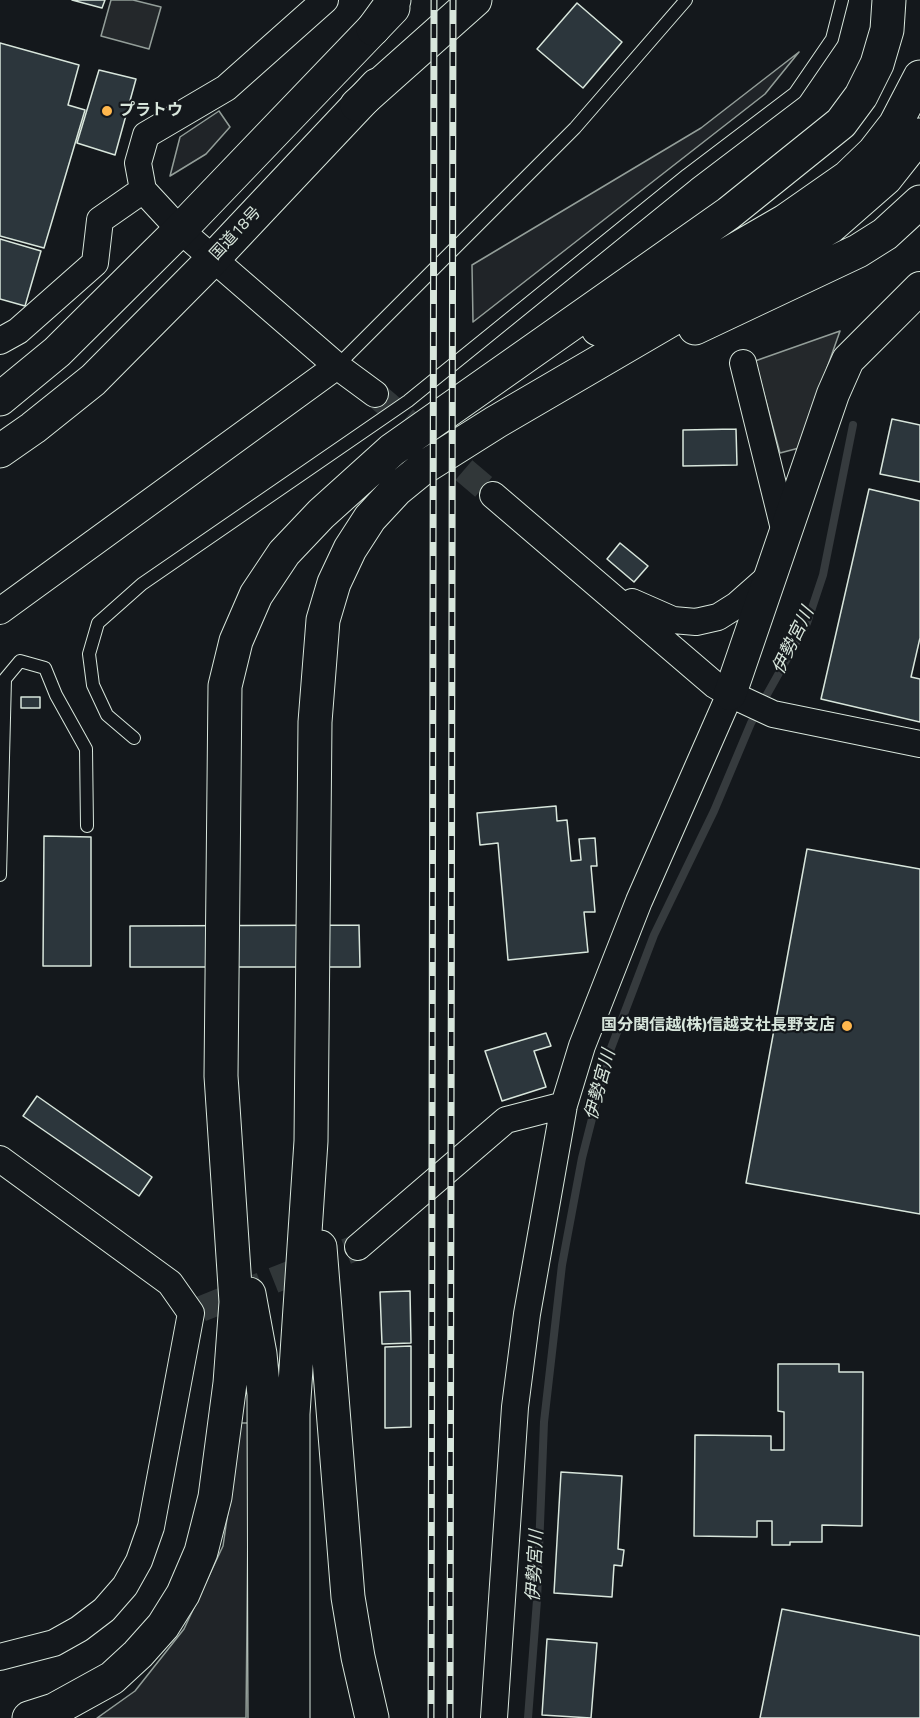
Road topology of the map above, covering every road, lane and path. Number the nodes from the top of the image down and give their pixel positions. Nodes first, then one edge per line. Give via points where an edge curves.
1 (325, 0) edge
2 (393, 0) edge
3 (401, 0) edge
4 (456, 0) edge
5 (475, 0) edge
6 (686, 0) edge
7 (842, 0) edge
8 (888, 0) edge
9 (374, 29) junction
10 (920, 76) edge
11 (357, 105) junction
12 (920, 135) edge
13 (143, 189) junction
14 (920, 202) edge
15 (180, 230) junction
16 (212, 260) junction
17 (920, 288) edge
18 (0, 341) edge
19 (742, 363) dead end
20 (337, 366) junction
21 (375, 394) tunnel mouth
22 (0, 399) edge
23 (496, 422) junction
24 (422, 430) junction
25 (0, 451) edge
26 (493, 495) tunnel mouth
27 (785, 534) junction
28 (771, 574) junction
29 (607, 591) junction
30 (0, 610) edge
31 (751, 704) junction
32 (134, 738) dead end
33 (920, 744) edge
34 (87, 826) dead end
35 (0, 875) edge
36 (564, 1105) junction
37 (311, 1141) junction
38 (0, 1159) edge
39 (230, 1198) junction
40 (358, 1247) tunnel mouth
41 (0, 1657) edge
42 (29, 1718) edge
43 (265, 1718) edge
44 (293, 1718) edge
45 (372, 1718) edge
46 (494, 1718) edge

1 - 13 street via 226,88 146,135 138,164
2 - 9 highway
3 - 9 highway
4 - 11 highway, 国道18号
5 - 11 highway
6 - 20 lane via 575,128
7 - 32 lane via 832,39 795,93 687,175 408,401 142,584 98,624 88,654 93,685 107,715
8 - 24 highway via 887,30 877,64 861,96 841,123 729,213
9 - 15 highway
10 - 24 highway via 895,125 874,152 818,199
11 - 16 highway, 国道18号
12 - 23 highway via 886,178 830,227
13 - 15 street
13 - 18 street via 100,220 95,263 18,331
14 - 23 highway via 885,234 858,251
15 - 16 street
15 - 22 highway via 57,352
16 - 20 street
16 - 25 highway, 国道18号 via 93,380
17 - 27 street via 848,360
19 - 27 street
20 - 21 street
20 - 30 street
23 - 37 highway via 423,468 370,518 334,583 323,620 315,722
24 - 39 highway via 359,478 284,553 256,595 236,641 225,686 221,1064
26 - 29 street
27 - 28 street
28 - 29 street via 737,605 718,617 696,622 673,620
28 - 31 street
29 - 31 street via 715,685
31 - 33 street
31 - 36 street via 639,901 582,1046
34 - 35 lane via 86,749 45,668 20,661 5,679
36 - 40 street via 506,1120
36 - 46 street via 527,1314 515,1407
37 - 44 highway via 293,1414
37 - 45 highway via 348,1597
38 - 41 street via 170,1283 196,1311 151,1527 130,1578 104,1610 78,1629 54,1642
39 - 42 highway via 235,1258 234,1340 215,1497 201,1552 183,1594 138,1654 84,1696
39 - 43 highway via 260,1353 264,1395

